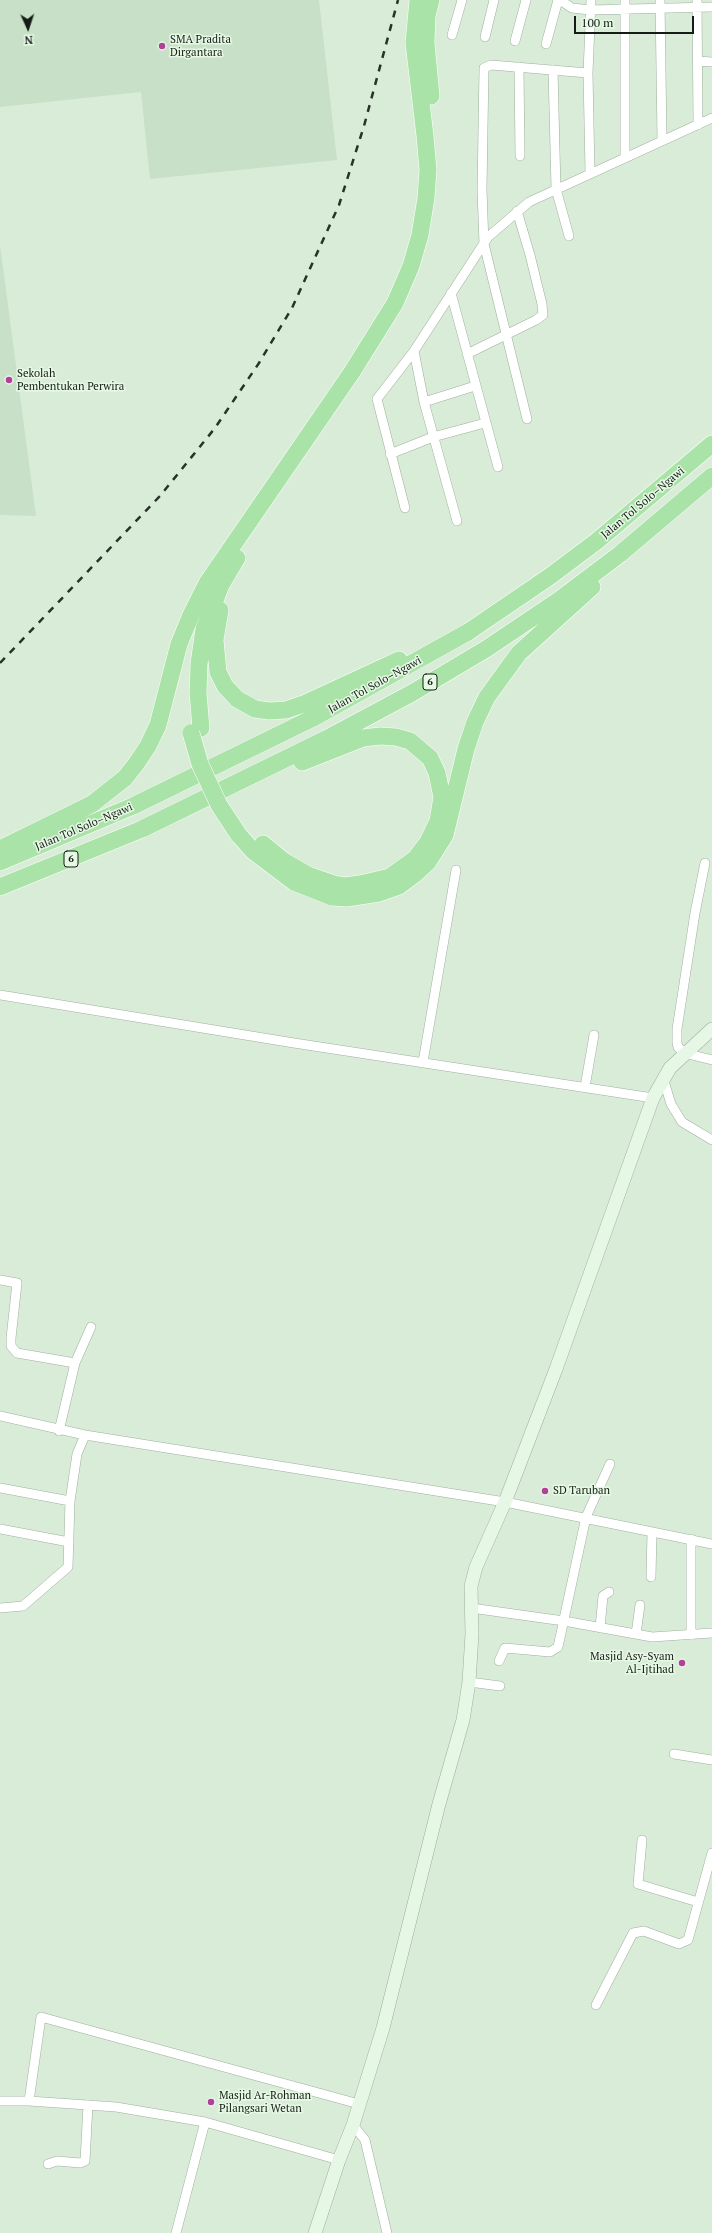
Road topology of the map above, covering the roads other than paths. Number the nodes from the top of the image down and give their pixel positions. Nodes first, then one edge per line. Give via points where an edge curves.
1 (418, 0) edge
2 (431, 0) edge
3 (462, 0) edge
4 (494, 0) edge
5 (526, 0) edge
6 (559, 0) edge
7 (590, 0) edge
8 (697, 3) edge
9 (626, 4) edge
10 (660, 4) edge
11 (712, 7) edge
12 (590, 10) junction
13 (452, 35) dead end
14 (485, 37) dead end
15 (514, 41) dead end
16 (546, 44) dead end
17 (698, 61) junction
18 (712, 62) edge
19 (519, 67) junction
20 (553, 70) junction
21 (588, 73) junction
22 (712, 118) edge
23 (698, 125) junction
24 (662, 140) junction
25 (520, 156) dead end
26 (625, 157) junction
27 (590, 173) junction
28 (556, 188) junction
29 (517, 211) junction
30 (569, 236) dead end
31 (484, 244) junction
32 (451, 293) junction
33 (505, 335) junction
34 (414, 351) junction
35 (467, 354) junction
36 (475, 386) junction
37 (424, 402) junction
38 (527, 419) dead end
39 (485, 423) junction
40 (433, 437) junction
41 (712, 444) edge
42 (390, 454) junction
43 (498, 467) dead end
44 (712, 476) edge
45 (693, 493) junction
46 (404, 508) dead end
47 (457, 522) dead end
48 (234, 553) junction
49 (549, 577) junction
50 (142, 829) junction
51 (244, 831) junction
52 (0, 849) edge
53 (0, 862) edge
54 (705, 863) dead end
55 (456, 870) dead end
56 (0, 887) edge
57 (0, 995) edge
58 (712, 1029) edge
59 (594, 1035) dead end
60 (684, 1053) junction
61 (712, 1060) edge
62 (423, 1062) junction
63 (663, 1078) junction
64 (585, 1087) junction
65 (653, 1098) junction
66 (712, 1140) edge
67 (0, 1280) edge
68 (91, 1327) dead end
69 (75, 1363) junction
70 (0, 1416) edge
71 (59, 1431) junction
72 (85, 1435) junction
73 (610, 1464) dead end
74 (0, 1488) edge
75 (70, 1501) junction
76 (505, 1502) junction
77 (586, 1517) junction
78 (0, 1529) edge
79 (652, 1532) junction
80 (691, 1539) junction
81 (69, 1542) junction
82 (712, 1544) edge
83 (651, 1577) dead end
84 (609, 1592) dead end
85 (640, 1605) dead end
86 (0, 1608) edge
87 (471, 1608) junction
88 (564, 1621) junction
89 (600, 1628) junction
90 (712, 1633) edge
91 (636, 1634) junction
92 (691, 1635) junction
93 (500, 1661) dead end
94 (469, 1682) junction
95 (500, 1686) dead end
96 (674, 1754) dead end
97 (712, 1760) edge
98 (642, 1840) dead end
99 (712, 1856) edge
100 (703, 1888) junction
101 (712, 1892) edge
102 (698, 1902) junction
103 (596, 2006) dead end
104 (1, 2101) dead end
105 (29, 2101) junction
106 (359, 2104) junction
107 (88, 2105) junction
108 (205, 2122) junction
109 (353, 2124) junction
110 (339, 2160) junction
111 (48, 2164) dead end
112 (176, 2233) edge
113 (315, 2233) edge
114 (387, 2233) edge

1 - 48 highway via 414,43 428,170 420,235 411,266 395,303
2 - 48 highway via 427,16 426,43 438,171 437,199 423,267 405,309 321,437
3 - 13 street
4 - 14 street
5 - 15 street
6 - 12 street via 572,8
6 - 16 street
7 - 12 street
8 - 10 street
8 - 11 street
8 - 17 street
9 - 10 street
9 - 12 street
9 - 26 street
10 - 24 street
12 - 21 street
17 - 18 street
17 - 23 street
19 - 20 street
19 - 25 street
19 - 31 street via 491,65 484,68
20 - 21 street
20 - 28 street
21 - 27 street
22 - 23 street
23 - 24 street
24 - 26 street
26 - 27 street
27 - 28 street
28 - 29 street
28 - 30 street
29 - 31 street
29 - 33 street via 543,312 536,320
31 - 32 street
31 - 33 street
32 - 34 street
32 - 35 street
33 - 35 street
33 - 38 street
34 - 37 street
34 - 42 street via 377,399
35 - 36 street
36 - 37 street
36 - 39 street
37 - 40 street
39 - 40 street
39 - 43 street
40 - 42 street
40 - 47 street
41 - 49 highway, Jalan Tol Solo–Ngawi / 6 via 644,503
42 - 46 street
44 - 45 highway, 6
45 - 50 highway, 6 via 620,554 486,649 412,693 326,739
45 - 51 highway via 616,568 538,634 502,674 475,722 466,749 446,835 428,862 415,874 399,886 379,892 347,898 332,897 294,882 253,851
48 - 49 highway via 217,622 215,640 218,672 225,686 237,699 254,709 269,711 286,710 306,703 415,653
48 - 51 highway via 204,629 199,664 196,730
48 - 52 highway via 207,583 191,615 179,644 158,725 136,764 115,786 92,804
49 - 53 highway, Jalan Tol Solo–Ngawi / 6 via 468,632 315,717 132,806
50 - 51 highway via 363,738 396,737 410,741 430,758 440,784 440,811 428,842 415,859 401,870 375,882 345,886 308,875 285,862
50 - 56 highway, 6
54 - 60 street via 677,1029 678,1047
55 - 62 street
57 - 62 street
58 - 60 main road
59 - 64 street
60 - 61 street
60 - 63 main road
62 - 64 street
63 - 65 main road
63 - 66 street via 671,1104 682,1122
64 - 65 street
65 - 76 main road via 556,1369
67 - 69 street via 17,1283 11,1338 13,1351
68 - 69 street
69 - 71 street
70 - 71 street
71 - 72 street
72 - 75 street via 77,1454
72 - 76 street
73 - 77 street
74 - 75 street
75 - 81 street
76 - 77 street
76 - 87 main road via 474,1574
77 - 79 street
77 - 88 street
78 - 81 street
79 - 80 street
79 - 83 street
80 - 82 street
80 - 92 street
81 - 86 street via 70,1565 63,1574 23,1606
84 - 89 street via 603,1596
85 - 91 street
87 - 88 street
87 - 94 main road
88 - 89 street
88 - 93 street via 558,1647 554,1651 505,1648
89 - 91 street
90 - 92 street
91 - 92 street via 652,1638
94 - 95 street
94 - 106 main road via 463,1720 439,1804 382,2033
96 - 97 street
98 - 102 street via 638,1884
99 - 100 street
100 - 101 street
100 - 102 street
102 - 103 street via 690,1938 684,1943 676,1944 644,1931 633,1933
104 - 105 street
105 - 106 street via 41,2017
105 - 107 street
106 - 109 main road
107 - 108 street via 116,2107
107 - 111 street via 85,2161 57,2161
108 - 110 street
108 - 112 street
109 - 110 main road
109 - 114 street via 366,2140
110 - 113 main road

